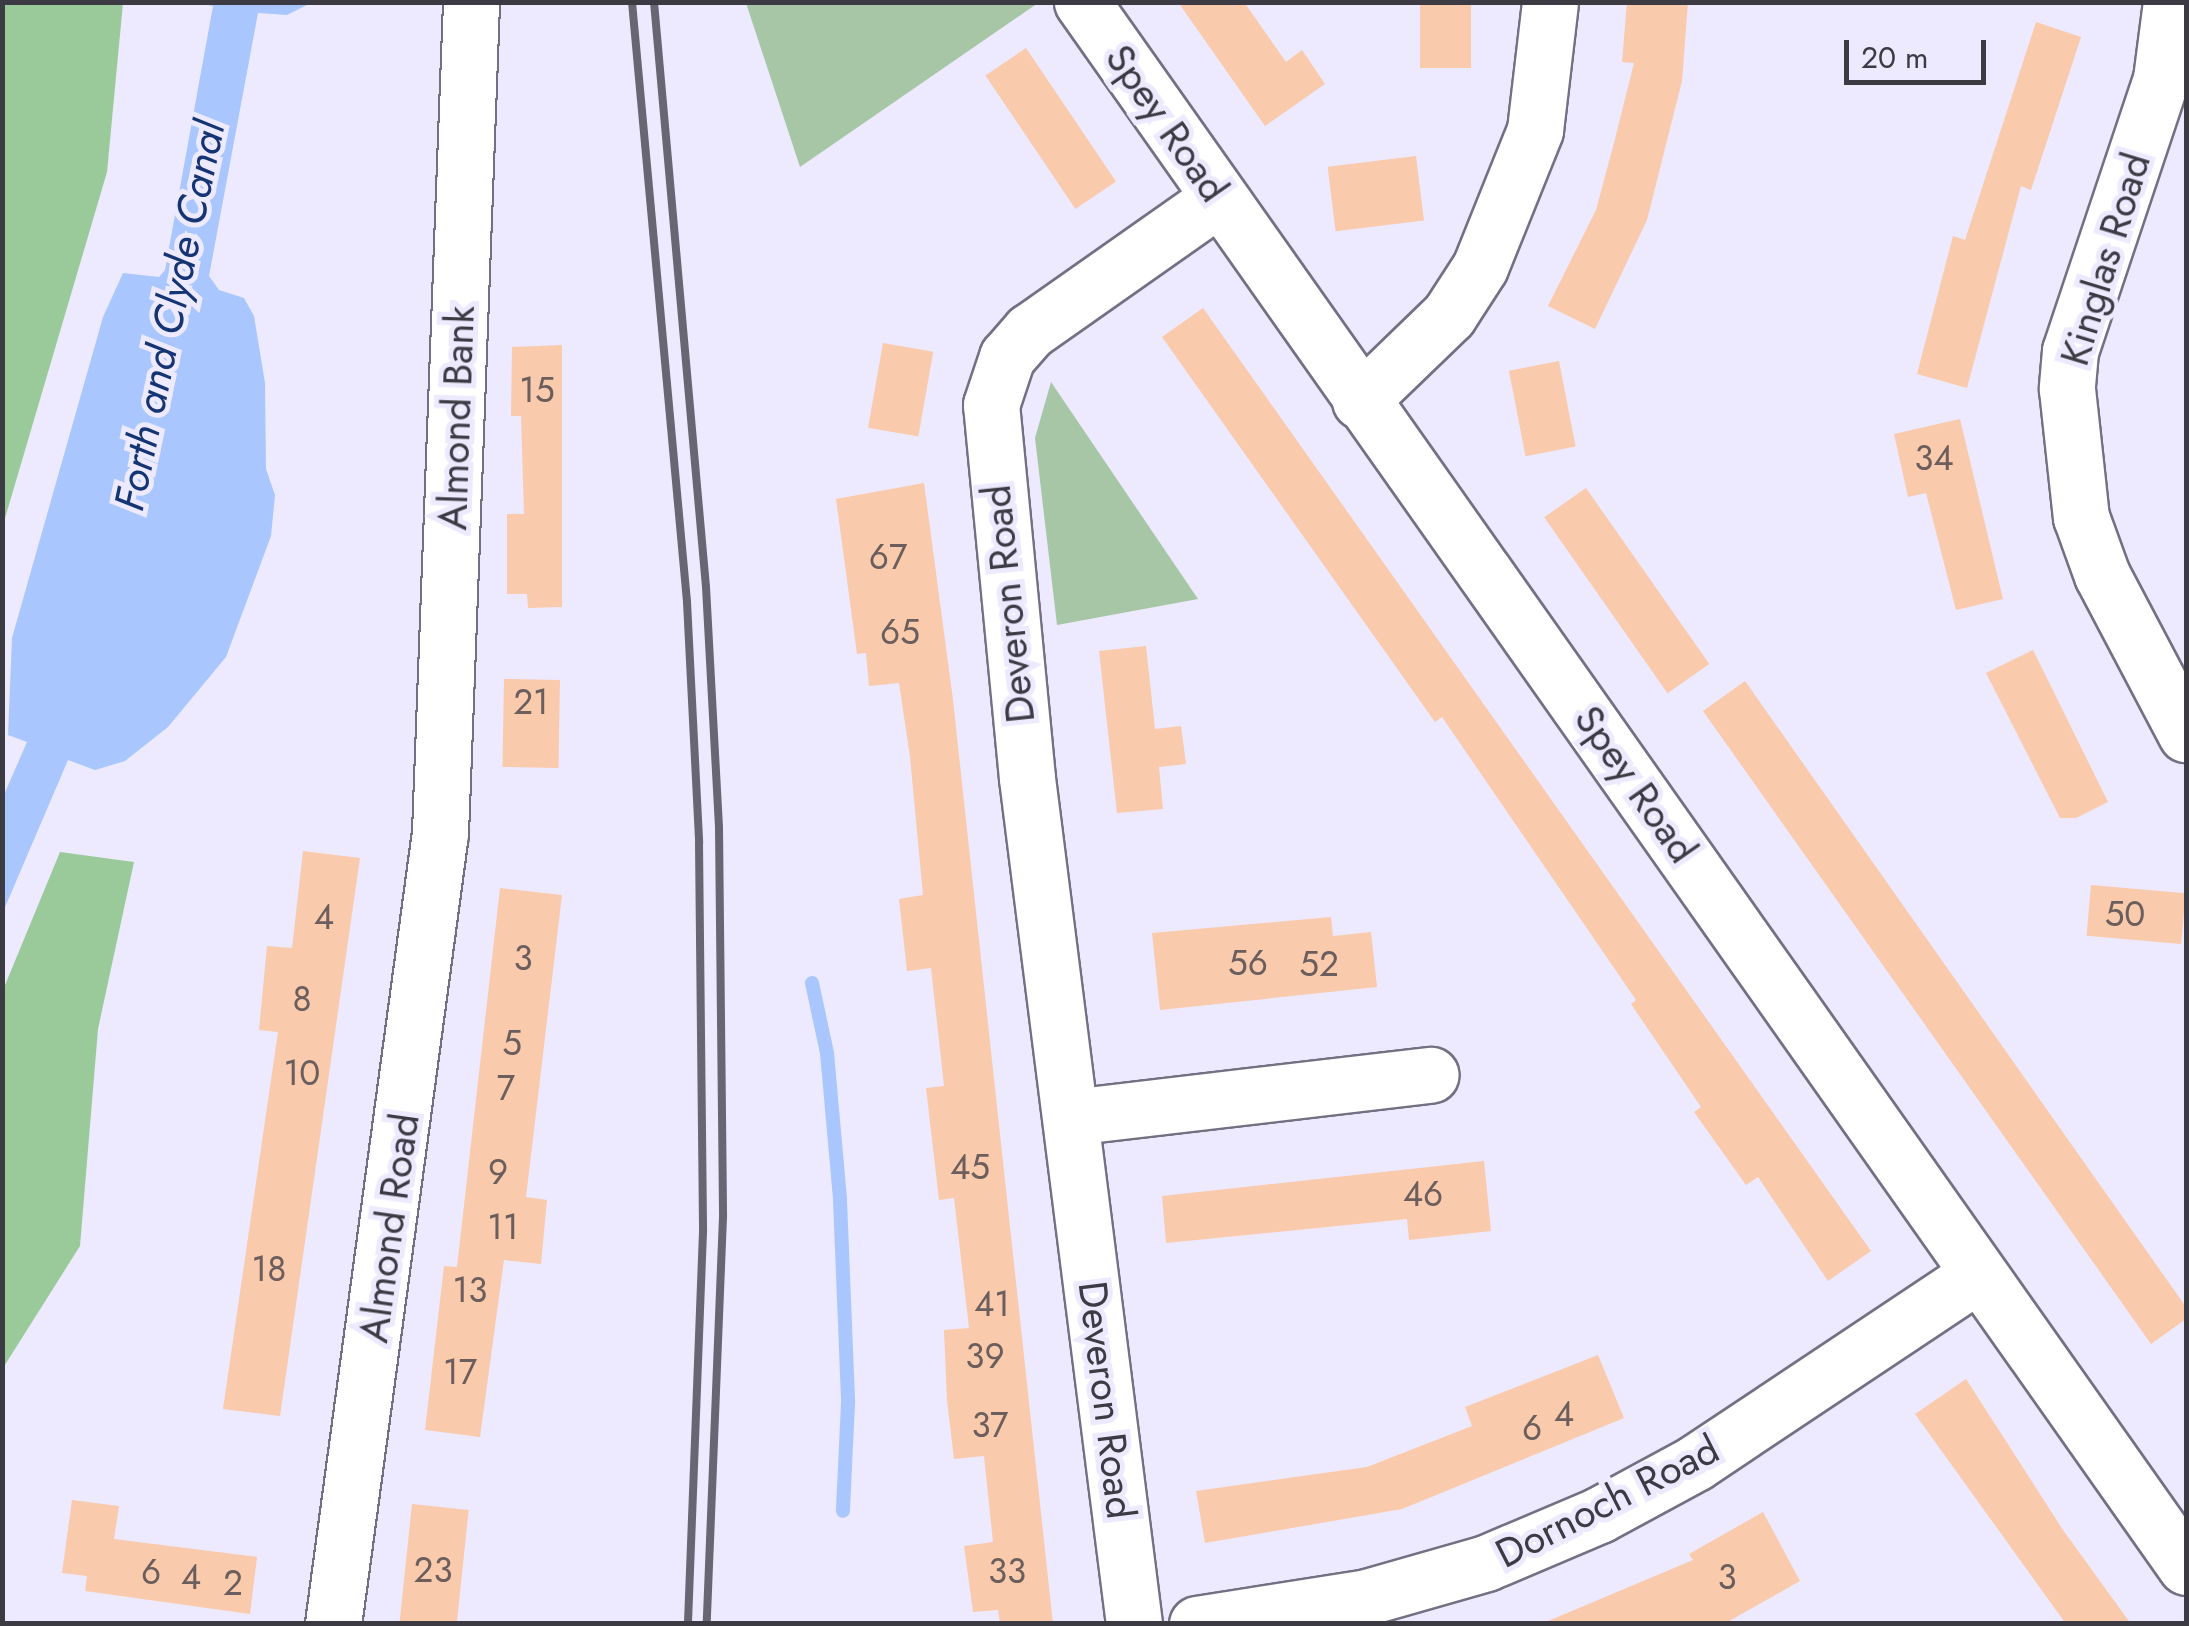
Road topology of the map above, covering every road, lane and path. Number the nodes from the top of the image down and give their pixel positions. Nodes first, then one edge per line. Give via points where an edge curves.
1 (471, 2) edge
2 (1082, 2) edge
3 (1550, 2) edge
4 (2171, 2) edge
5 (1220, 198) junction
6 (1360, 402) junction
7 (2186, 734) edge
8 (440, 832) joint
9 (1431, 1074) dead end
10 (1070, 1117) junction
11 (1975, 1276) junction
12 (2186, 1568) edge
13 (333, 1624) edge
14 (1134, 1624) edge
15 (1197, 1624) edge

1 - 8 street, Almond Bank
2 - 5 street, Spey Road
3 - 6 street via 1535,130 1480,267 1449,315
4 - 7 street, Kinglas Road via 2161,79 2070,350 2067,388 2081,517 2102,575
5 - 6 street, Spey Road
5 - 10 street, Deveron Road via 1030,331 1007,357 991,405 1004,574
6 - 11 street, Spey Road via 1566,682
8 - 13 street, Almond Road
9 - 10 street
10 - 14 street, Deveron Road
11 - 12 street, Spey Road
11 - 15 street, Dornoch Road via 1695,1464 1598,1515 1486,1563 1367,1597

